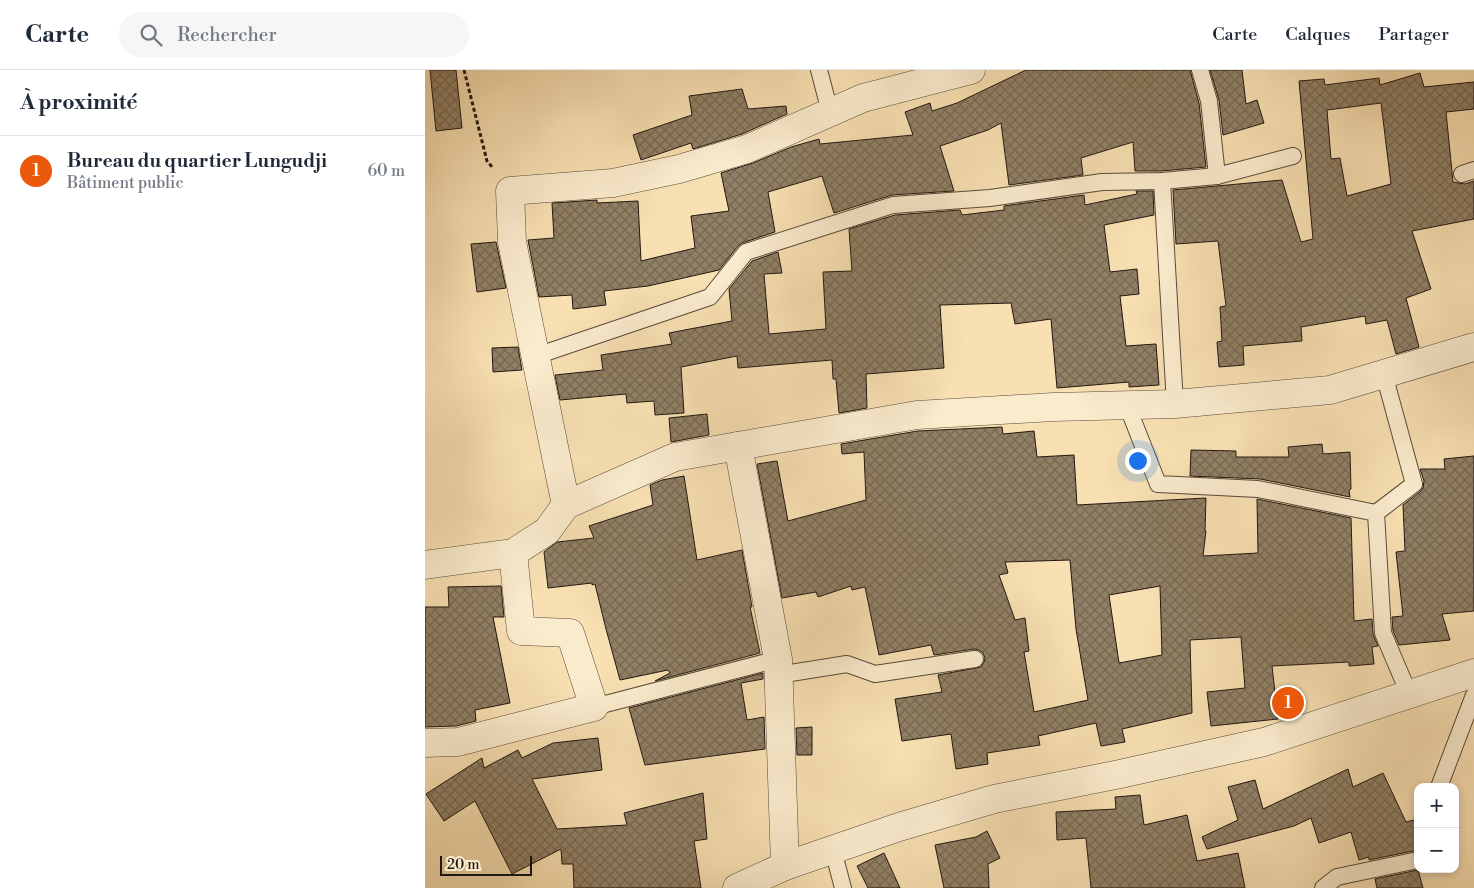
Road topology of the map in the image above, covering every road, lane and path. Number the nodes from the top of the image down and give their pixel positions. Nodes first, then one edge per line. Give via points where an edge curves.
1 (465, 70) edge
2 (819, 70) edge
3 (971, 70) edge
4 (1200, 70) edge
5 (830, 112) junction
6 (1293, 156) dead end
7 (1217, 176) junction
8 (1162, 181) junction
9 (510, 191) junction
10 (1474, 347) edge
11 (536, 356) junction
12 (1384, 374) junction
13 (1175, 404) junction
14 (1127, 405) junction
15 (737, 446) junction
16 (566, 505) junction
17 (1376, 512) junction
18 (513, 553) junction
19 (425, 566) edge
20 (975, 659) dead end
21 (778, 667) junction
22 (1474, 673) edge
23 (1409, 694) junction
24 (1474, 695) edge
25 (594, 707) junction
26 (425, 743) edge
27 (1441, 783) edge
28 (833, 850) junction
29 (1414, 861) edge
30 (785, 866) junction
31 (737, 888) edge
32 (843, 888) edge
33 (1323, 888) edge

1 - 9 path via 487,161
2 - 5 lane
3 - 5 street via 863,98
4 - 7 lane via 1209,101
5 - 9 street via 747,149 679,169 613,183
6 - 7 lane
7 - 8 lane
8 - 11 lane via 1102,182 990,198 893,205 746,252 710,297
8 - 13 lane
9 - 11 street via 512,242
10 - 12 street
11 - 16 street
12 - 13 street via 1330,390
12 - 17 lane via 1414,484
13 - 14 street
14 - 15 street via 917,415
14 - 17 lane via 1158,484 1258,489
15 - 16 street via 675,457
15 - 21 street
16 - 18 street via 547,531
17 - 23 lane via 1383,633
18 - 19 street
18 - 25 street via 521,632 570,632
20 - 21 lane via 875,674 847,664
21 - 25 lane
21 - 30 street
22 - 23 street
23 - 28 street via 1264,742 994,799
24 - 27 lane
25 - 26 street via 458,742
28 - 30 street
28 - 32 lane
29 - 33 lane via 1337,877
30 - 31 street

